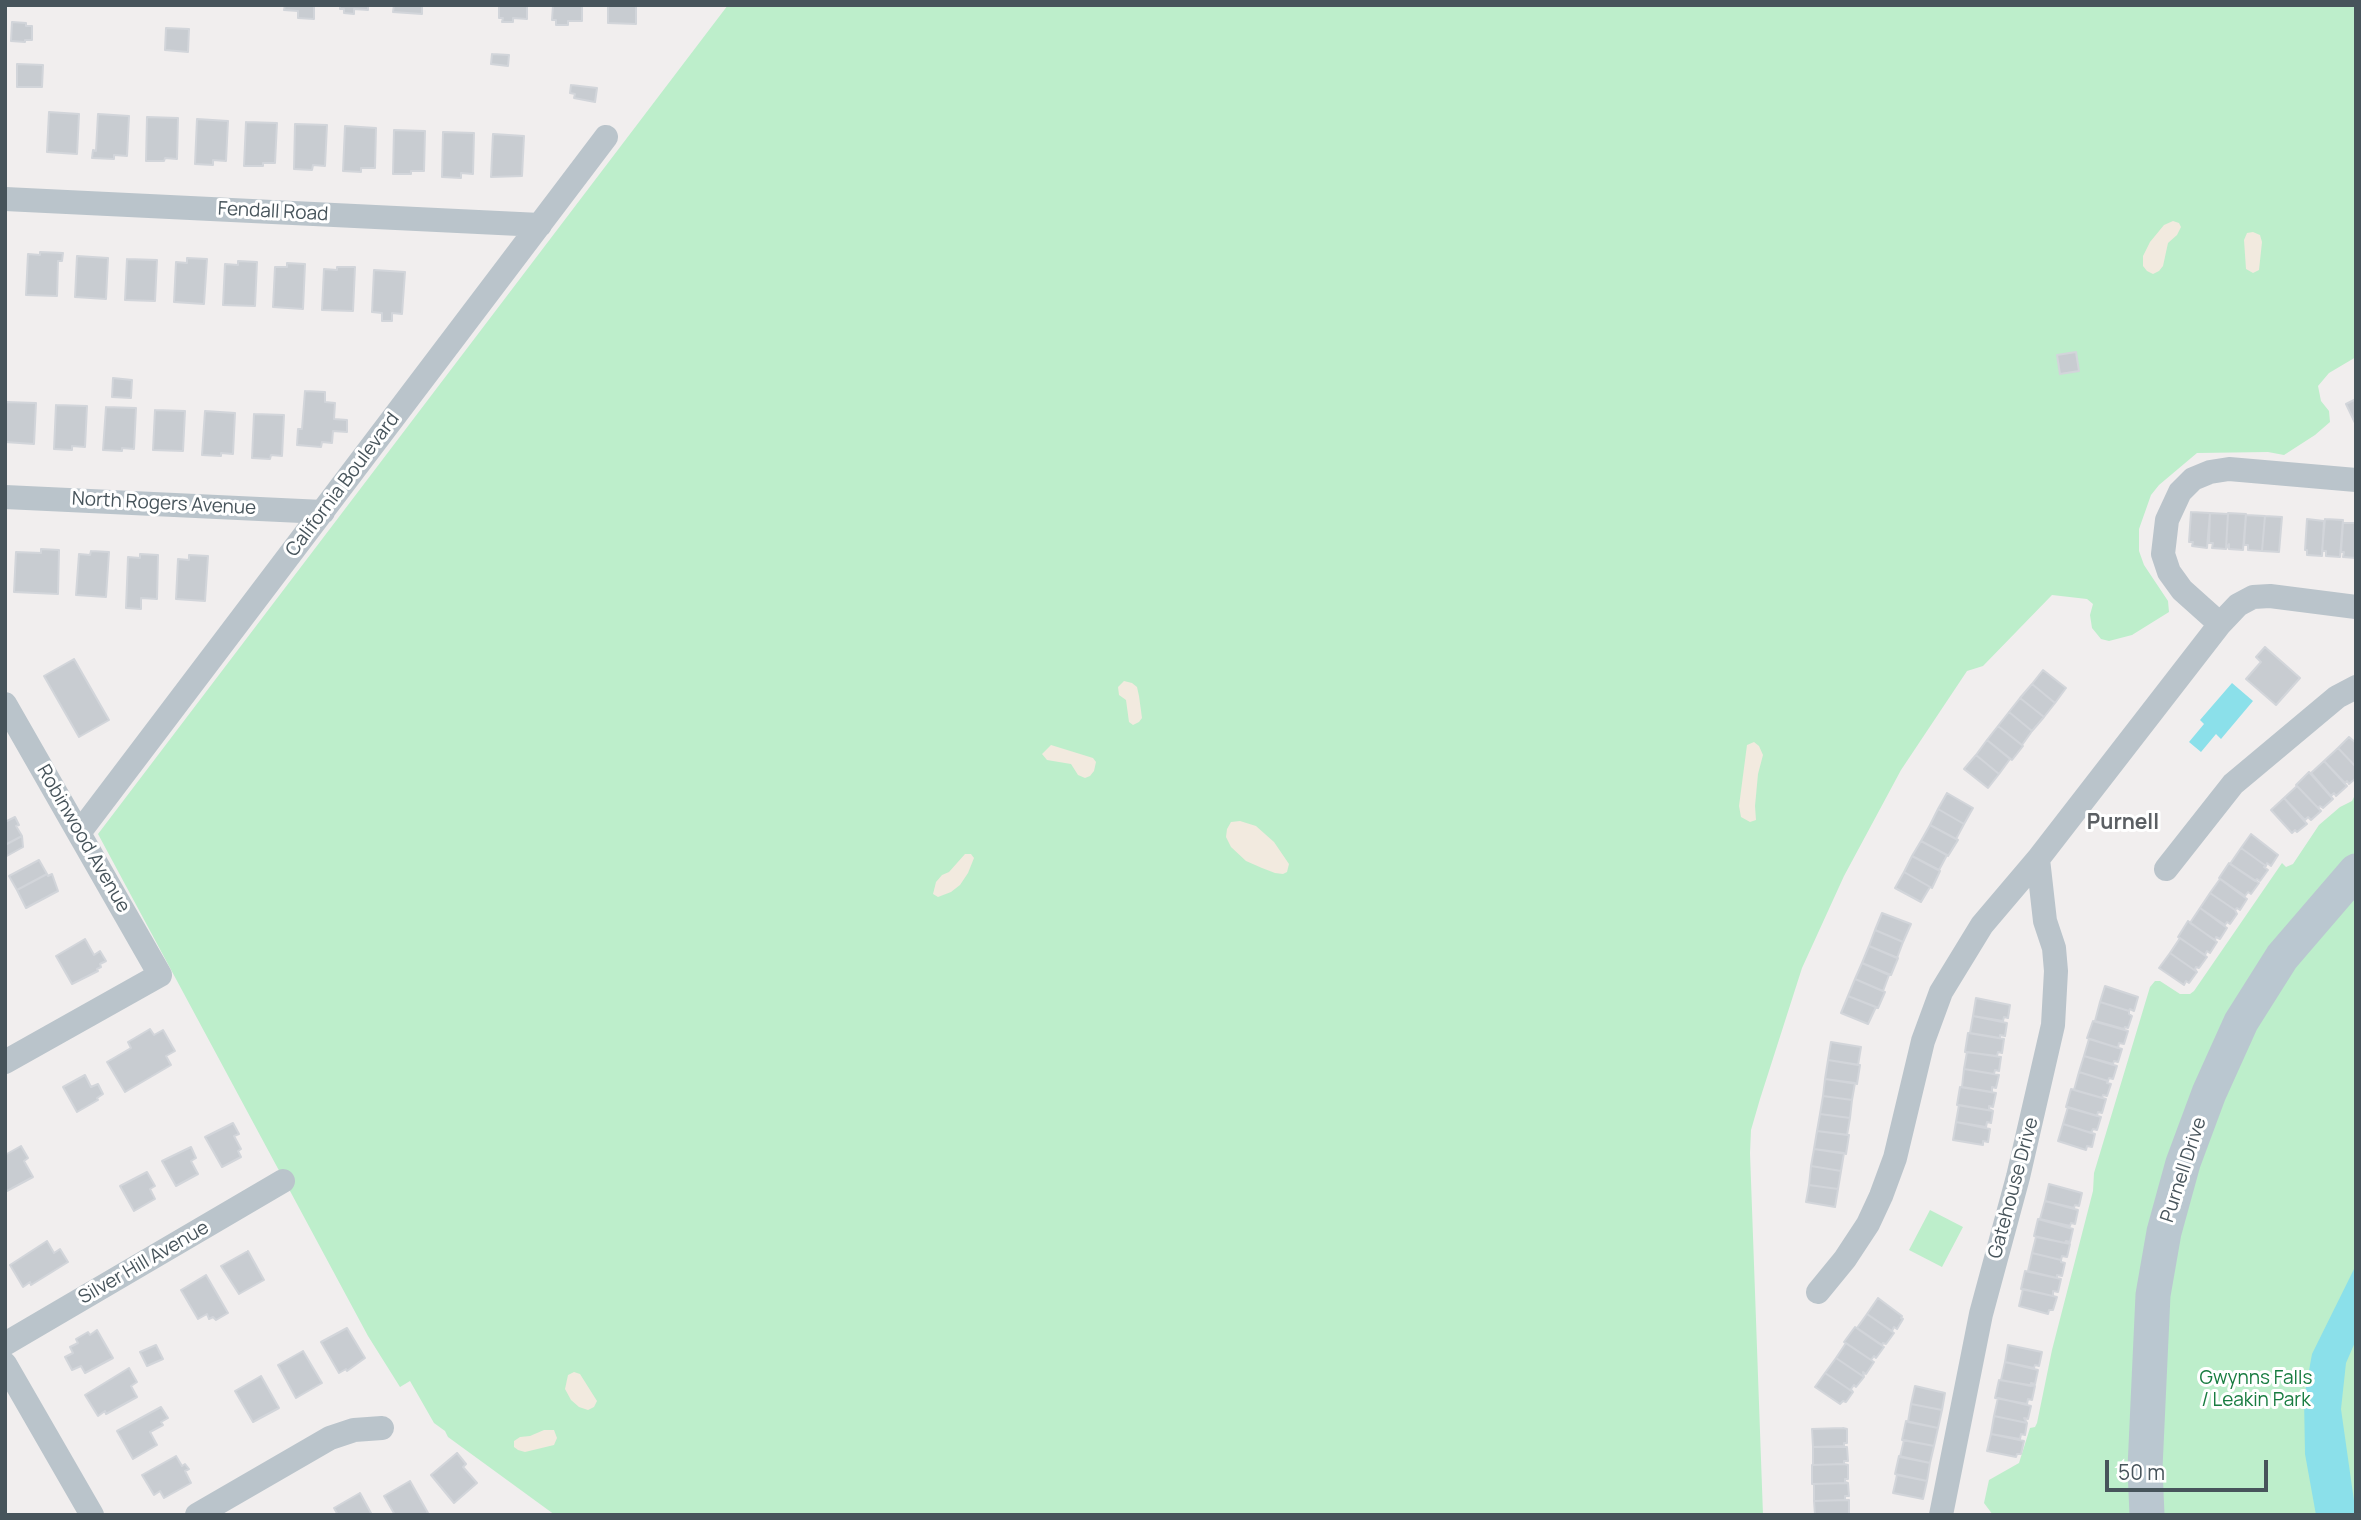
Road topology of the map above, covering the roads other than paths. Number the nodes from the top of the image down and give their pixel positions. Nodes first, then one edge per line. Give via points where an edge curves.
1 (606, 138) dead end
2 (5, 199) edge
3 (540, 225) junction
4 (2356, 480) edge
5 (5, 497) edge
6 (323, 512) junction
7 (2356, 607) edge
8 (2220, 624) junction
9 (2356, 687) edge
10 (5, 704) edge
11 (79, 833) junction
12 (2038, 859) junction
13 (2166, 869) dead end
14 (2356, 871) edge
15 (5, 1062) edge
16 (283, 1181) dead end
17 (1818, 1292) dead end
18 (5, 1344) edge
19 (5, 1364) edge
20 (382, 1428) dead end
21 (92, 1515) edge
22 (197, 1515) edge
23 (1941, 1515) edge
24 (2147, 1515) edge

1 - 3 street, California Boulevard
2 - 3 street, Fendall Road
3 - 6 street, California Boulevard
4 - 8 street via 2229,469 2193,479 2180,492 2166,520 2163,554 2182,590
5 - 6 street, North Rogers Avenue
6 - 11 street, California Boulevard
7 - 8 street via 2253,597
8 - 12 street
9 - 13 street via 2337,697 2233,784
10 - 11 street, Robinwood Avenue
11 - 15 street, Robinwood Avenue via 160,975
12 - 17 street via 1982,925 1941,992 1881,1196 1868,1224
12 - 23 street, Gatehouse Drive via 2054,948 2053,1025 1981,1314
14 - 24 street, Purnell Drive via 2282,957 2241,1022 2183,1163 2153,1295 2145,1455
16 - 18 street, Silver Hill Avenue
19 - 21 street
20 - 22 street via 330,1438

